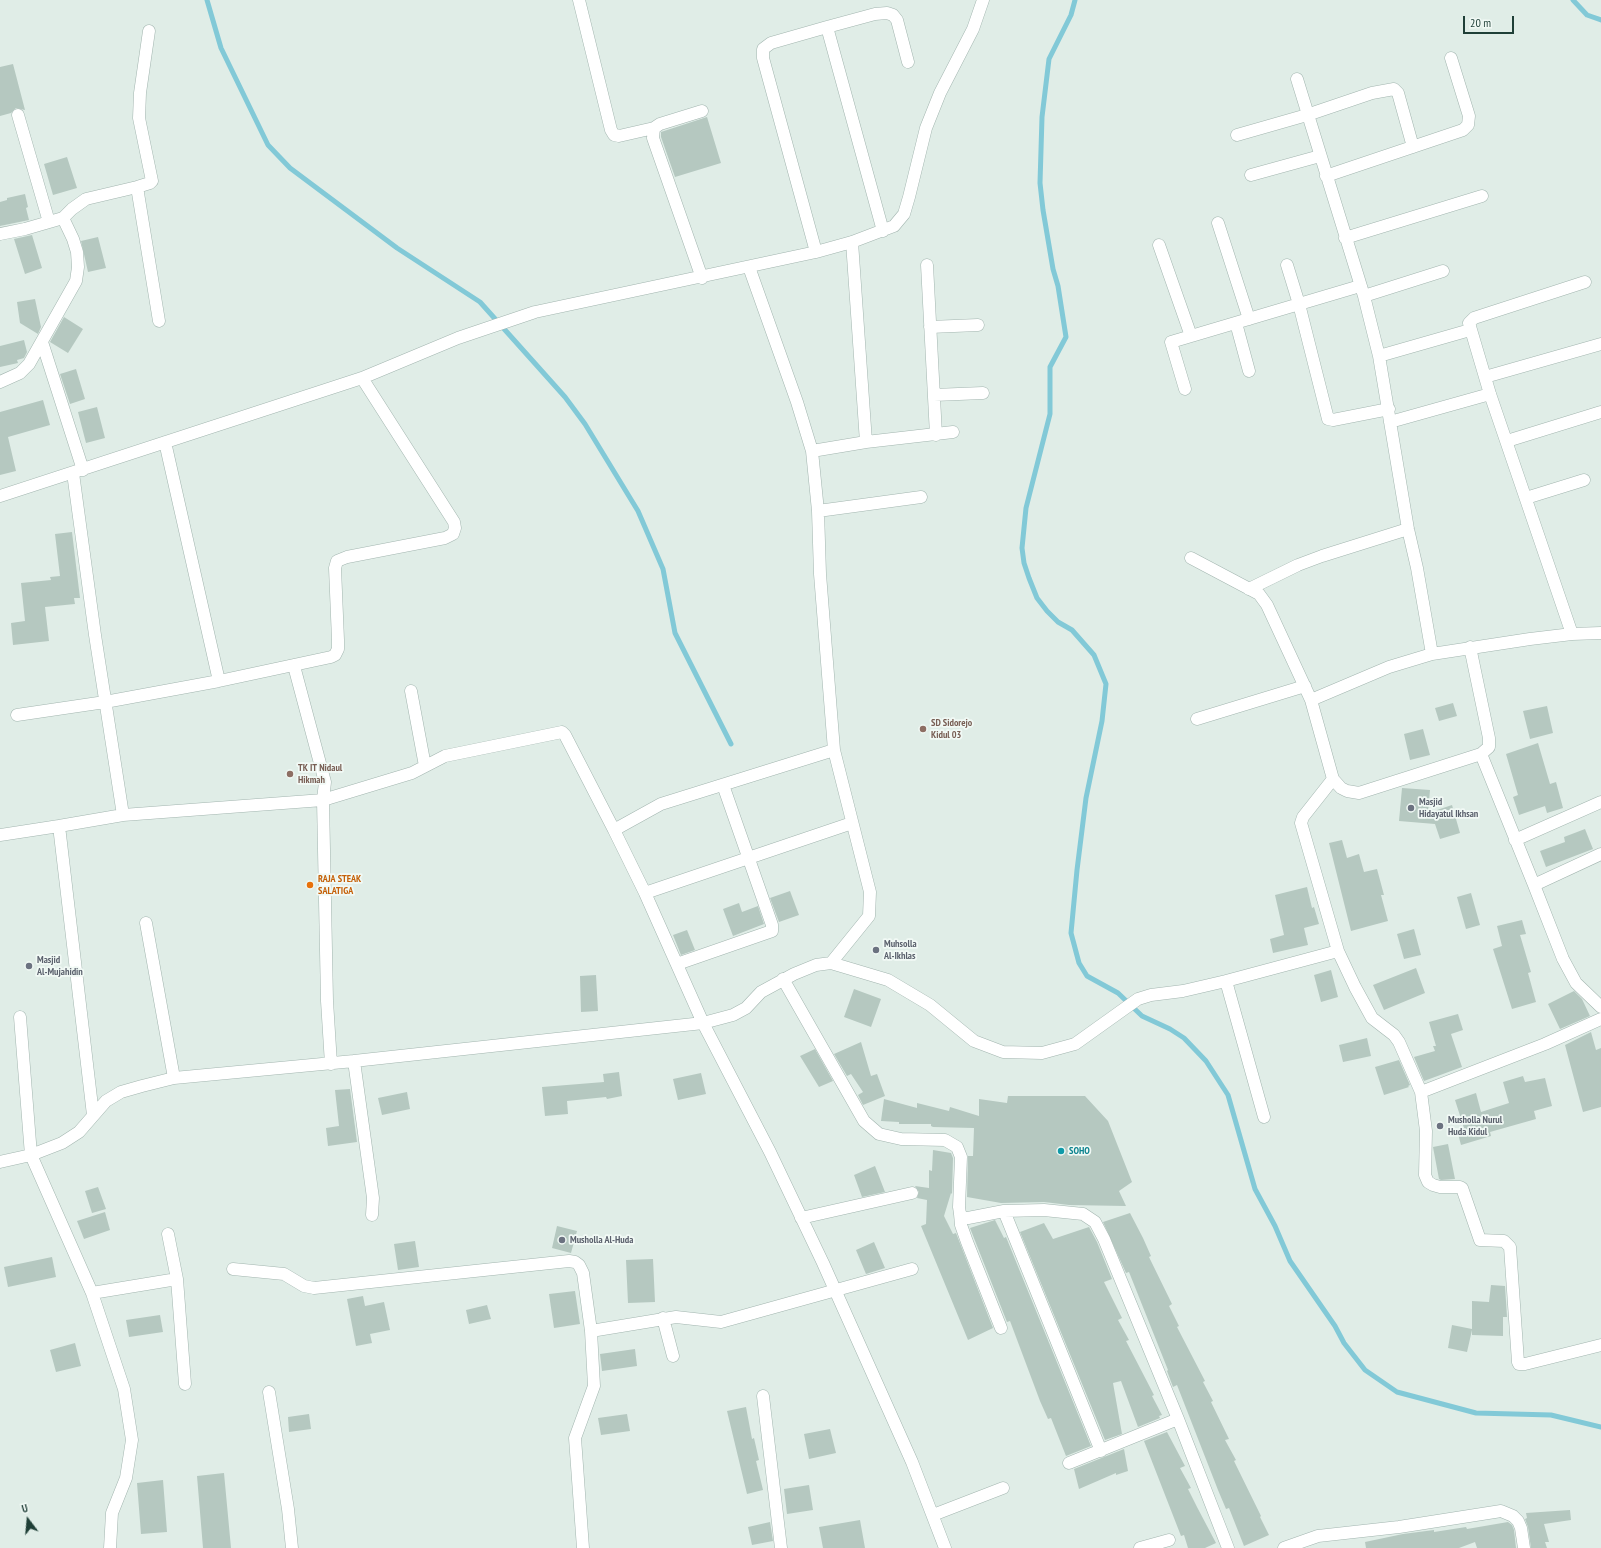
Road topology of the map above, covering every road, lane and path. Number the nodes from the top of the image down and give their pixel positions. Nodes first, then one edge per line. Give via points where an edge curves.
1 (579, 0) edge
2 (983, 0) edge
3 (827, 27) junction
4 (149, 31) dead end
5 (1451, 58) dead end
6 (908, 62) dead end
7 (1297, 79) dead end
8 (702, 112) dead end
9 (18, 115) dead end
10 (1307, 115) junction
11 (654, 128) junction
12 (1237, 135) dead end
13 (1413, 147) junction
14 (1320, 156) junction
15 (1251, 175) dead end
16 (1326, 176) junction
17 (137, 187) junction
18 (1482, 196) dead end
19 (62, 218) junction
20 (49, 222) junction
21 (1218, 223) dead end
22 (883, 231) junction
23 (0, 234) edge
24 (1345, 238) junction
25 (852, 242) junction
26 (1159, 245) dead end
27 (816, 252) junction
28 (927, 265) dead end
29 (1287, 265) dead end
30 (749, 267) junction
31 (1443, 271) dead end
32 (702, 278) junction
33 (1586, 282) dead end
34 (1362, 291) junction
35 (1299, 304) junction
36 (1249, 319) junction
37 (159, 321) dead end
38 (1236, 323) junction
39 (978, 325) dead end
40 (930, 327) junction
41 (1470, 330) junction
42 (1191, 336) junction
43 (42, 342) junction
44 (1601, 344) edge
45 (1379, 356) junction
46 (1250, 371) dead end
47 (1485, 377) junction
48 (362, 378) junction
49 (0, 382) edge
50 (1185, 389) dead end
51 (983, 393) dead end
52 (1490, 394) junction
53 (934, 395) junction
54 (1389, 409) junction
55 (1601, 412) edge
56 (1390, 422) junction
57 (953, 432) dead end
58 (936, 435) junction
59 (1507, 441) junction
60 (165, 442) junction
61 (866, 442) junction
62 (812, 451) junction
63 (78, 471) junction
64 (1584, 480) dead end
65 (0, 496) edge
66 (922, 497) dead end
67 (1526, 498) junction
68 (818, 511) junction
69 (1408, 529) junction
70 (1191, 558) dead end
71 (1250, 588) junction
72 (1572, 634) junction
73 (1601, 634) edge
74 (1470, 647) junction
75 (1432, 654) junction
76 (294, 666) junction
77 (219, 681) junction
78 (1305, 686) junction
79 (411, 691) dead end
80 (1311, 700) junction
81 (106, 702) junction
82 (17, 715) dead end
83 (1197, 719) dead end
84 (834, 750) junction
85 (1481, 754) junction
86 (425, 766) junction
87 (1333, 779) junction
88 (723, 785) junction
89 (323, 800) junction
90 (1601, 802) edge
91 (123, 815) junction
92 (852, 823) junction
93 (59, 826) junction
94 (614, 830) junction
95 (0, 835) edge
96 (1516, 840) junction
97 (1601, 854) edge
98 (748, 858) junction
99 (1534, 885) junction
100 (645, 893) junction
101 (146, 923) dead end
102 (1338, 951) junction
103 (831, 963) junction
104 (677, 964) junction
105 (783, 979) junction
106 (1226, 981) junction
107 (1601, 1007) edge
108 (20, 1017) dead end
109 (1601, 1019) edge
110 (703, 1023) junction
111 (354, 1062) junction
112 (331, 1064) junction
113 (174, 1078) junction
114 (1421, 1092) junction
115 (93, 1115) junction
116 (1264, 1117) dead end
117 (31, 1155) junction
118 (0, 1162) edge
119 (912, 1193) dead end
120 (1004, 1211) junction
121 (960, 1214) junction
122 (372, 1215) dead end
123 (801, 1218) junction
124 (168, 1234) dead end
125 (233, 1269) dead end
126 (912, 1269) dead end
127 (177, 1279) junction
128 (834, 1289) junction
129 (92, 1293) junction
130 (663, 1318) junction
131 (1001, 1328) dead end
132 (591, 1330) junction
133 (1601, 1344) edge
134 (673, 1356) dead end
135 (185, 1384) dead end
136 (269, 1392) dead end
137 (763, 1396) dead end
138 (1178, 1419) junction
139 (1101, 1451) junction
140 (1069, 1463) dead end
141 (1003, 1488) dead end
142 (932, 1515) junction
143 (1169, 1540) dead end
144 (110, 1548) edge
145 (292, 1548) edge
146 (583, 1548) edge
147 (781, 1548) edge
148 (945, 1548) edge
149 (1140, 1548) edge
150 (1228, 1548) edge
151 (1284, 1548) edge
152 (1524, 1548) edge

1 - 11 street via 611,130 614,135 619,136
2 - 22 street via 973,29 940,93 926,128 904,214 894,226
3 - 6 street via 875,14 893,15 897,20
3 - 22 street
3 - 27 street via 771,43 763,49 763,58
4 - 17 street via 139,118 152,181
5 - 13 street via 1469,116 1468,125 1463,130
7 - 10 street
8 - 11 street via 672,119
9 - 20 street
10 - 12 street
10 - 13 street via 1394,89 1398,93
10 - 14 street
11 - 32 street via 653,138
13 - 16 street
14 - 15 street
14 - 16 street
16 - 24 street
17 - 19 street via 86,199
17 - 37 street
18 - 24 street
19 - 20 street
19 - 43 street via 77,252 76,281
20 - 23 street
21 - 36 street
22 - 25 street
24 - 34 street
25 - 27 street
25 - 61 street
26 - 42 street
27 - 30 street
28 - 40 street
29 - 35 street
30 - 32 street
30 - 62 street
31 - 34 street
32 - 48 street via 535,312 458,338
33 - 41 street via 1474,318 1469,323
34 - 35 street
34 - 45 street
35 - 36 street
35 - 54 street via 1328,419
36 - 38 street
38 - 42 street
38 - 46 street
39 - 40 street
40 - 53 street
41 - 45 street
41 - 47 street
42 - 50 street via 1171,342
43 - 49 street via 29,364 20,373
43 - 63 street
44 - 47 street
45 - 54 street
47 - 52 street
48 - 60 street
48 - 76 street via 454,522 455,532 445,538 337,561 337,652 331,657
51 - 53 street
52 - 56 street
52 - 59 street
53 - 58 street
54 - 56 street
55 - 59 street
56 - 69 street
57 - 58 street
58 - 61 street
59 - 67 street
60 - 63 street
60 - 77 street
61 - 62 street
62 - 68 street
63 - 65 street
63 - 81 street
64 - 67 street
66 - 68 street
67 - 72 street
68 - 84 street via 820,574
69 - 71 street via 1322,556
69 - 75 street
70 - 71 street
71 - 78 street via 1259,594 1267,605
72 - 73 street
72 - 74 street
74 - 75 street
74 - 85 street via 1490,738 1489,747
75 - 80 street via 1390,667
76 - 77 street
76 - 89 street via 325,782
77 - 81 street
78 - 80 street
78 - 83 street
79 - 86 street
80 - 87 street
81 - 82 street
81 - 91 street
84 - 88 street
84 - 92 street
85 - 87 street via 1359,792 1341,788
85 - 96 street
86 - 89 street via 412,774
86 - 94 street via 445,756 563,732
87 - 102 street via 1303,817 1302,823
88 - 94 street via 661,804
88 - 98 street
89 - 91 street
89 - 112 street via 327,1002
90 - 96 street
91 - 93 street
92 - 98 street
92 - 103 street via 870,892 869,916
93 - 95 street
93 - 115 street
94 - 100 street
96 - 99 street
97 - 99 street
98 - 100 street
98 - 104 street via 772,931
99 - 107 street via 1562,959 1576,983
100 - 104 street
101 - 113 street
102 - 106 street
102 - 114 street via 1372,1018 1399,1042
103 - 105 street via 816,965
103 - 106 street via 888,980 930,1005 974,1042 1002,1052 1042,1053 1075,1044 1138,999
104 - 110 street
105 - 110 street via 761,992 746,1008 733,1015
105 - 121 street via 864,1121 879,1134 901,1139 945,1140 957,1147 962,1157 958,1206
106 - 116 street
108 - 117 street
109 - 114 street via 1545,1044
110 - 111 street
110 - 123 street
111 - 112 street
111 - 122 street via 373,1198
112 - 113 street
113 - 115 street via 121,1092 106,1101
114 - 133 street via 1426,1131 1425,1175 1428,1182 1433,1186 1462,1188 1480,1240 1504,1241 1510,1247 1519,1364
115 - 117 street via 79,1132 68,1140
117 - 118 street
117 - 129 street
119 - 123 street
120 - 121 street via 968,1218
120 - 138 street via 1044,1210 1083,1214 1095,1222
120 - 139 street
121 - 131 street via 966,1242
123 - 128 street
124 - 127 street
125 - 132 street via 284,1274 304,1286 314,1288 569,1260 580,1265 583,1273
126 - 128 street
127 - 129 street
127 - 135 street
128 - 130 street via 721,1322 676,1316
128 - 142 street via 912,1462
129 - 144 street via 124,1389 132,1440 126,1478 112,1513
130 - 132 street
130 - 134 street
132 - 146 street via 594,1386 575,1438
136 - 145 street
137 - 147 street
138 - 139 street
138 - 150 street
139 - 140 street
141 - 142 street
142 - 148 street
143 - 149 street
151 - 152 street via 1318,1536 1399,1527 1501,1511 1518,1521

